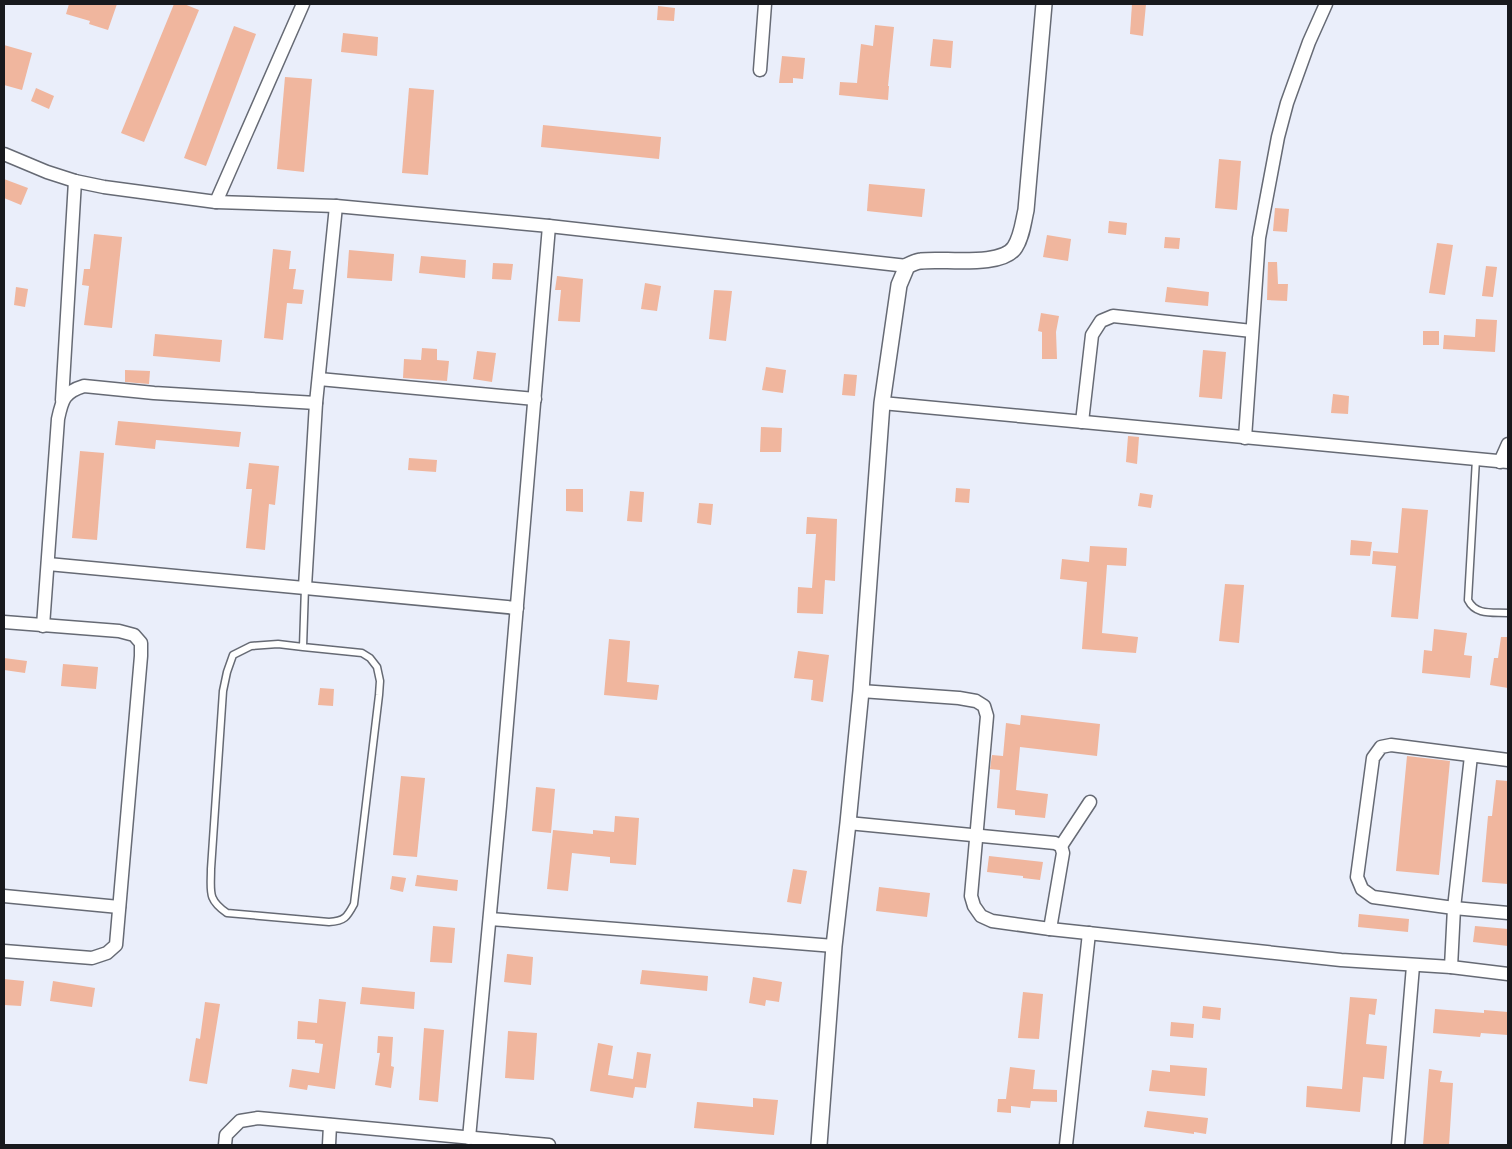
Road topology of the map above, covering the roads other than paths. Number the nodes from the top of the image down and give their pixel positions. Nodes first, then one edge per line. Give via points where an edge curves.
1 (303, 4) edge
2 (765, 4) edge
3 (1044, 4) edge
4 (1326, 4) edge
5 (760, 70) dead end
6 (4, 154) edge
7 (75, 181) junction
8 (216, 202) junction
9 (336, 206) junction
10 (549, 226) junction
11 (907, 266) junction
12 (1252, 331) junction
13 (319, 379) junction
14 (535, 399) junction
15 (62, 400) junction
16 (316, 403) junction
17 (882, 403) junction
18 (1082, 422) junction
19 (1245, 438) junction
20 (1508, 444) edge
21 (1476, 459) junction
22 (1504, 462) edge
23 (48, 564) junction
24 (304, 588) junction
25 (517, 608) junction
26 (1508, 613) edge
27 (4, 622) edge
28 (43, 626) junction
29 (303, 647) junction
30 (860, 691) junction
31 (1471, 756) junction
32 (1508, 760) edge
33 (1090, 802) dead end
34 (848, 822) junction
35 (976, 835) junction
36 (1061, 846) junction
37 (4, 896) edge
38 (118, 907) junction
39 (1454, 908) junction
40 (1508, 913) edge
41 (490, 919) junction
42 (1050, 929) junction
43 (1089, 933) junction
44 (834, 946) junction
45 (4, 951) edge
46 (1413, 966) junction
47 (1451, 967) junction
48 (1508, 974) edge
49 (330, 1125) junction
50 (469, 1138) junction
51 (420, 1139) edge
52 (225, 1145) edge
53 (329, 1145) edge
54 (550, 1145) edge
55 (819, 1145) edge
56 (1066, 1145) edge
57 (1398, 1145) edge

1 - 8 street
2 - 5 street
3 - 11 street via 1026,210 1021,236 1014,250 1002,257 920,261
4 - 12 street via 1309,42 1278,137 1259,238
6 - 7 street
7 - 8 street
7 - 15 street
8 - 9 street
9 - 10 street
9 - 13 street
10 - 11 street
10 - 14 street
11 - 17 street via 899,285
12 - 18 street via 1113,316 1101,321 1092,335
12 - 19 street
13 - 14 street
13 - 16 street
14 - 25 street
15 - 16 street via 73,390 84,386
15 - 23 street
16 - 24 street
17 - 18 street
17 - 30 street
18 - 19 street
19 - 21 street
20 - 22 street
21 - 22 street
21 - 26 lane via 1468,600 1481,612
23 - 24 street
23 - 28 street
24 - 25 street
24 - 29 lane
25 - 41 street
27 - 28 street
28 - 38 street via 119,631 134,635 141,643
29 - 29 lane via 362,652 377,667 380,681 354,904 340,921 329,922 227,913 216,905 211,896 223,690 227,672 233,655 251,646 278,644
30 - 34 street
30 - 35 street via 959,698 984,706 988,716
31 - 32 street
31 - 39 street
31 - 39 street via 1391,745 1381,747 1373,758 1358,877 1362,889 1373,896
33 - 36 street
34 - 35 street
34 - 44 street
35 - 36 street
35 - 42 street via 971,896 981,916 992,921
36 - 42 street via 1063,853
37 - 38 street
38 - 45 street via 116,945 107,953 92,958
39 - 40 street
39 - 47 street
41 - 44 street
41 - 50 street
42 - 43 street
43 - 46 street
43 - 56 street
44 - 55 street
46 - 47 street
46 - 57 street
47 - 48 street
49 - 51 street
49 - 52 street via 258,1118 240,1121 226,1135
49 - 53 street
50 - 51 street
50 - 54 street

